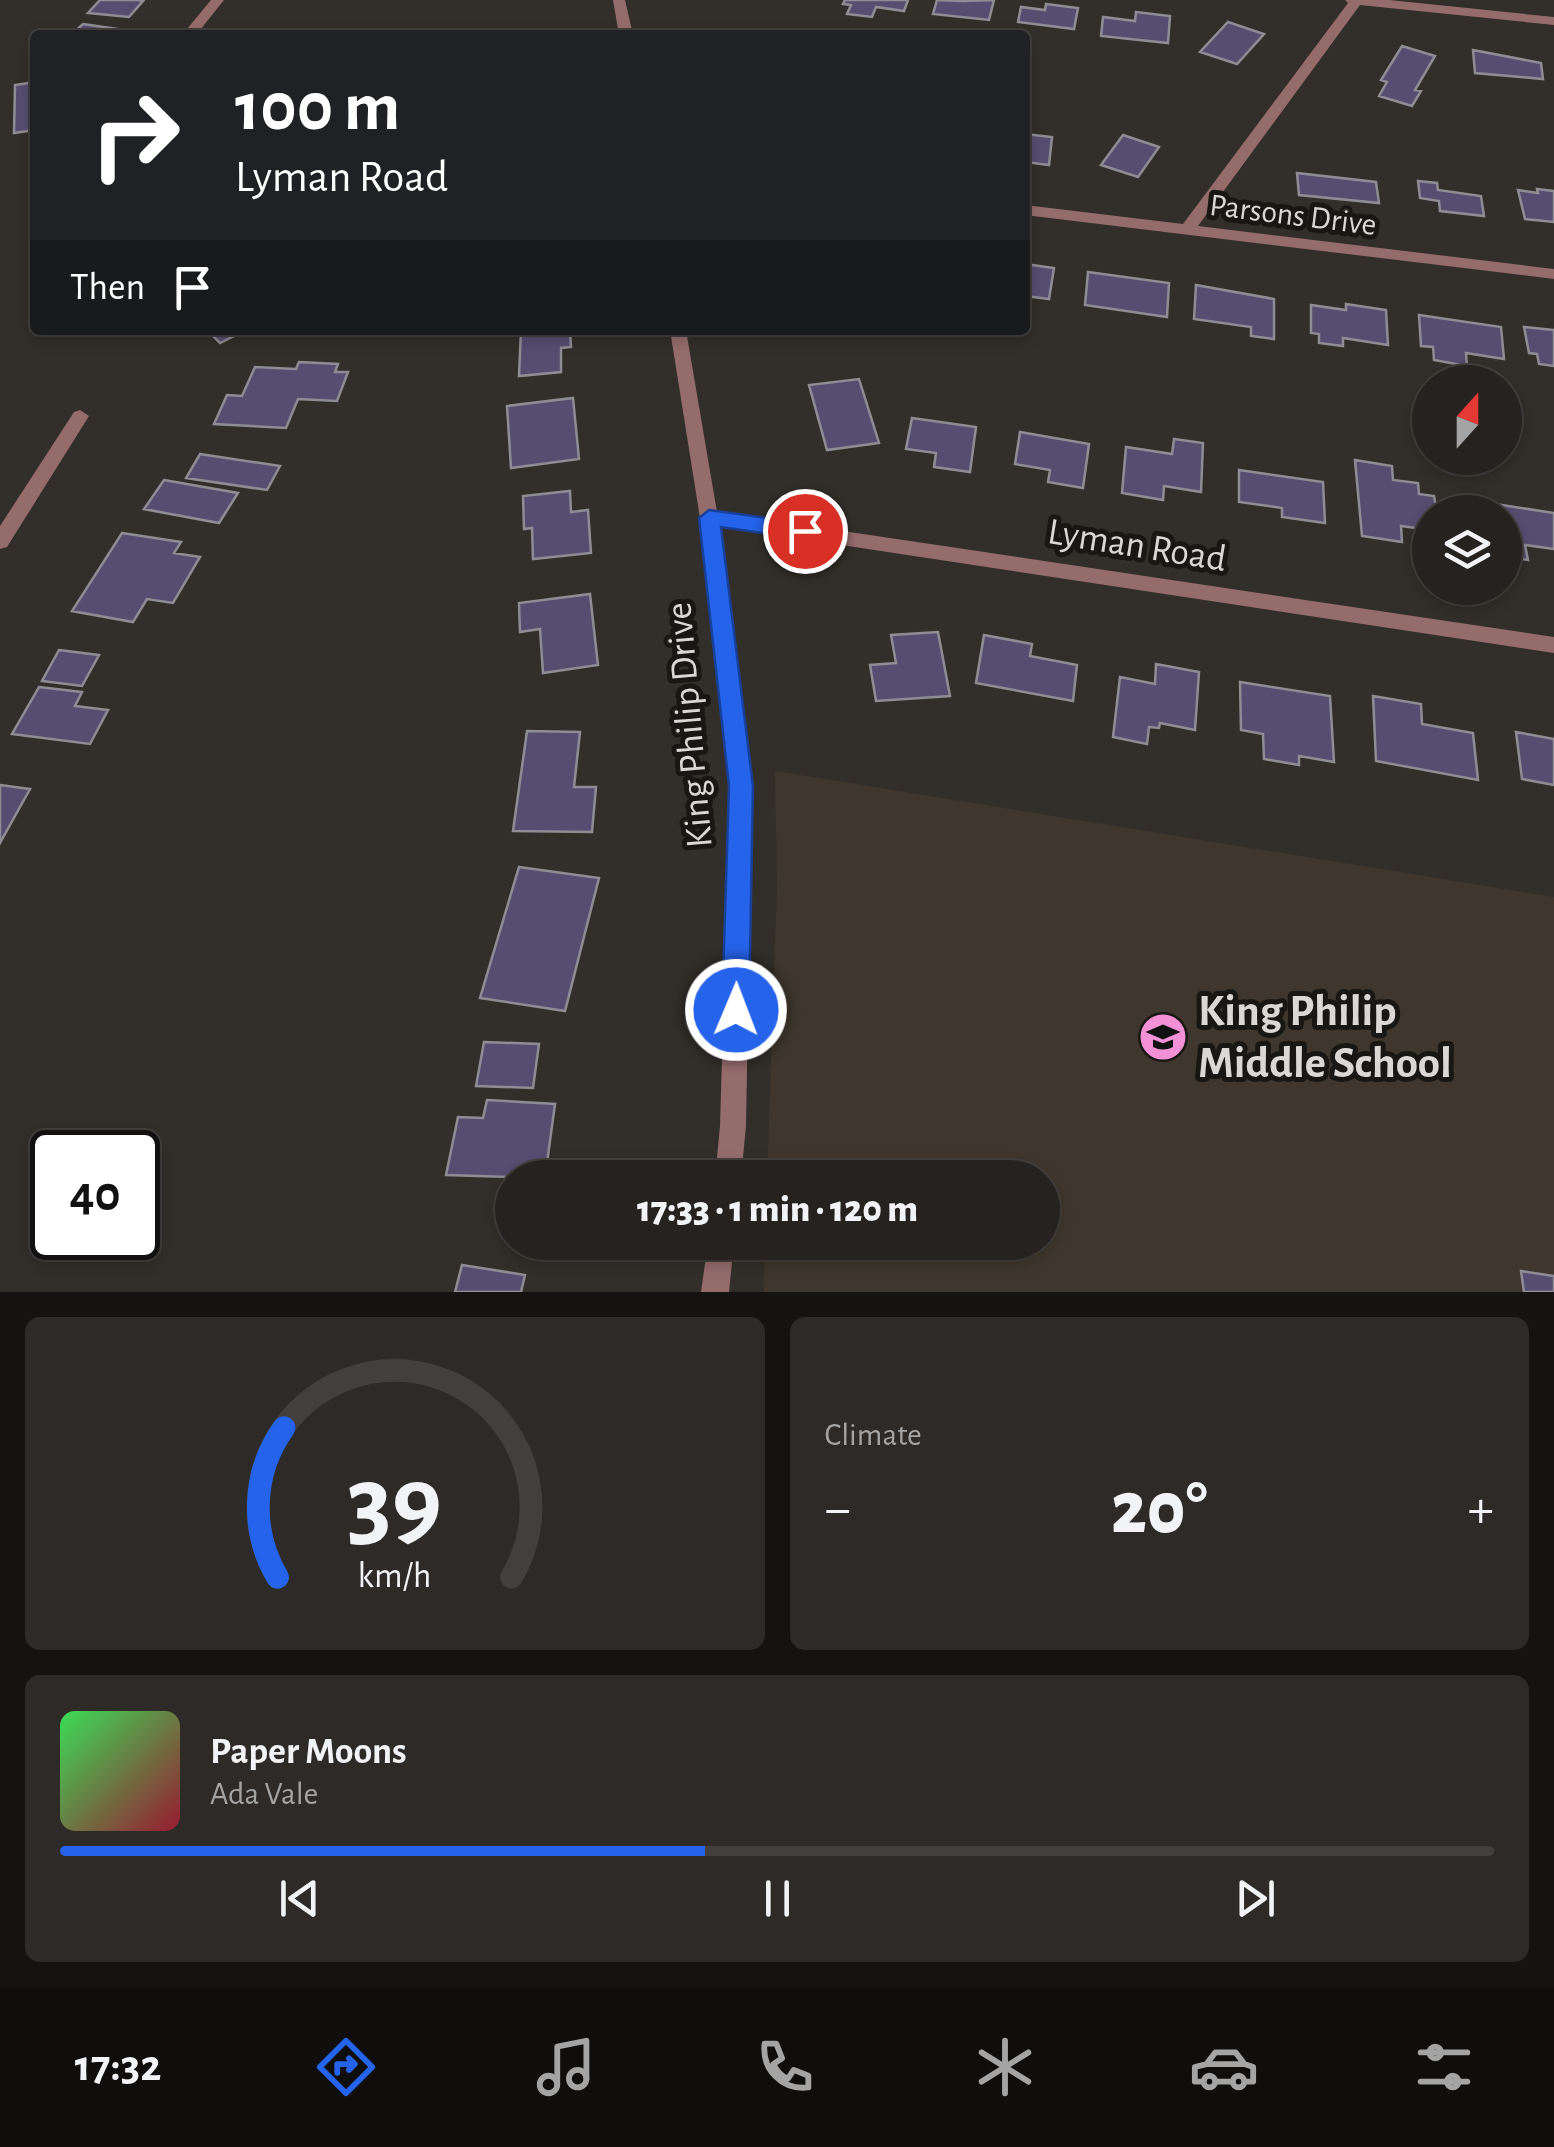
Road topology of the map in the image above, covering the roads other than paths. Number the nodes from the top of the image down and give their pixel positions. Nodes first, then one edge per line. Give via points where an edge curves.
1 (218, 0) edge
2 (620, 0) edge
3 (1355, 0) edge
4 (1554, 21) edge
5 (192, 30) edge
6 (625, 30) edge
7 (1030, 211) edge
8 (1188, 230) junction
9 (1554, 274) edge
10 (679, 335) edge
11 (80, 416) dead end
12 (709, 518) junction
13 (0, 542) edge
14 (1554, 644) edge
15 (730, 1160) edge
16 (719, 1260) edge
17 (715, 1292) edge

1 - 5 street
2 - 6 street
3 - 4 street
3 - 8 street
7 - 8 street, Parsons Drive
8 - 9 street, Parsons Drive
10 - 12 street, King Philip Drive
11 - 13 street
12 - 14 street, Lyman Road
12 - 15 street, King Philip Drive via 741,786
16 - 17 street

